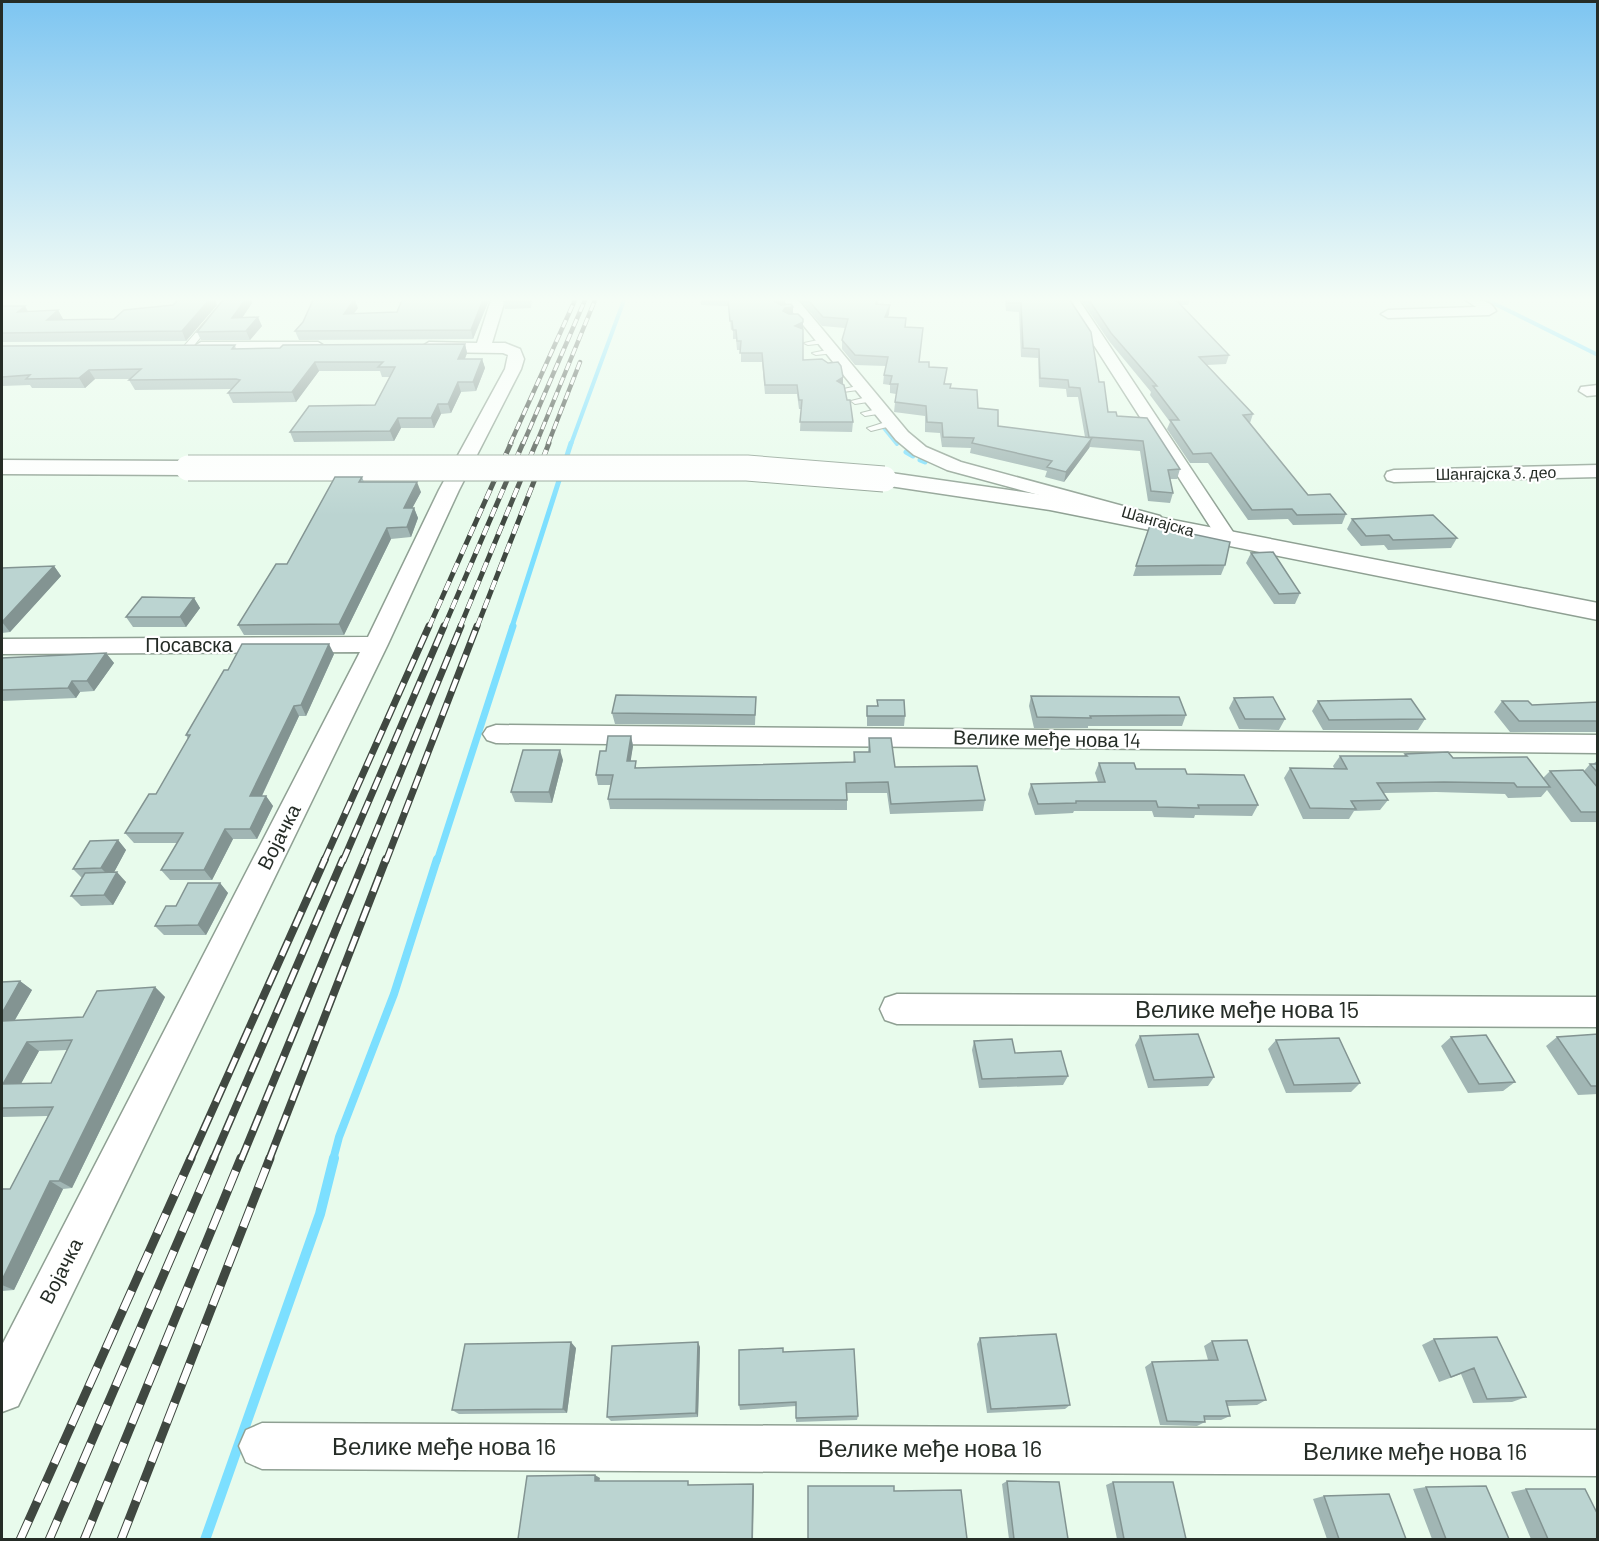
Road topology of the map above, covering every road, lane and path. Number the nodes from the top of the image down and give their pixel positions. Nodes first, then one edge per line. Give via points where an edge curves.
1 (509, 372) edge
2 (843, 372) edge
3 (1119, 372) edge
4 (843, 390) edge
5 (871, 406) junction
6 (871, 428) dead end
7 (2, 467) edge
8 (1598, 471) edge
9 (1394, 476) dead end
10 (1174, 527) junction
11 (1227, 538) junction
12 (1598, 612) edge
13 (376, 644) junction
14 (2, 646) edge
15 (496, 734) dead end
16 (1598, 744) edge
17 (897, 1009) dead end
18 (1598, 1012) edge
19 (2, 1390) edge
20 (261, 1446) dead end
21 (1598, 1453) edge

1 - 13 street, Војачка via 462,456
2 - 5 street, Шангајска
3 - 11 street
4 - 5 lane
5 - 6 lane
5 - 10 street, Шангајска via 913,446 941,461
7 - 10 main road, bridge via 770,470 973,490
8 - 9 street, Шангајска 3. део
10 - 11 main road, Шангајска
11 - 12 main road, Шангајска
13 - 14 street, Посавска
13 - 19 street, Војачка
15 - 16 street, Велике међе нова 14
17 - 18 street, Велике међе нова 15
20 - 21 street, Велике међе нова 16

